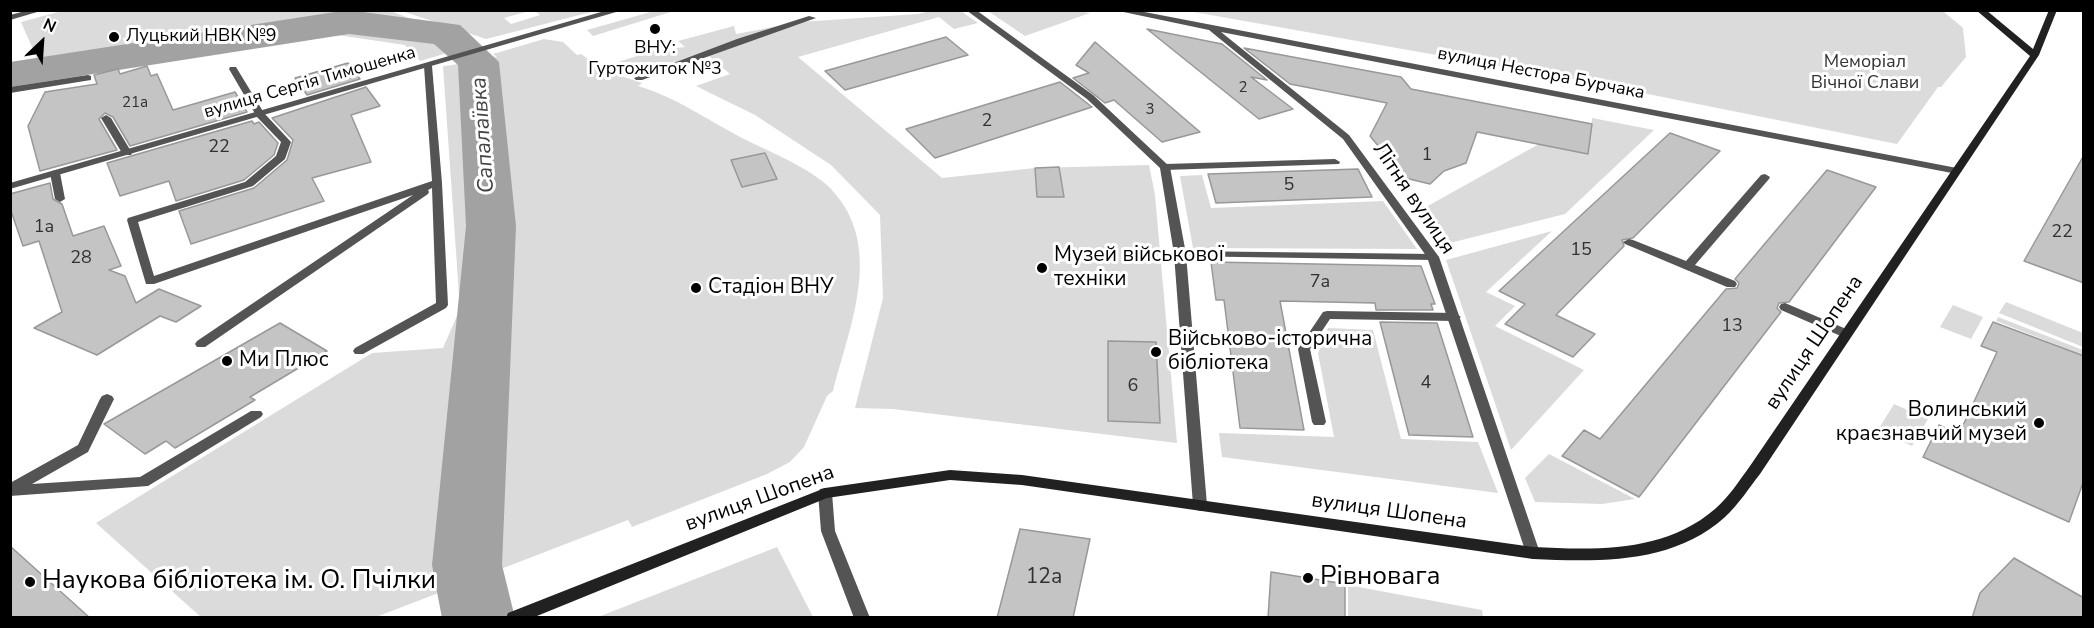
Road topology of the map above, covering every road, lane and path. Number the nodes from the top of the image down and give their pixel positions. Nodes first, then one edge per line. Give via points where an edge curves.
1 (40, 10) edge
2 (619, 10) edge
3 (970, 10) edge
4 (1118, 10) edge
5 (1980, 10) edge
6 (2053, 10) edge
7 (10, 18) edge
8 (812, 18) dead end
9 (1210, 27) junction
10 (2035, 55) junction
11 (428, 66) junction
12 (233, 69) dead end
13 (88, 78) dead end
14 (639, 78) dead end
15 (10, 90) edge
16 (260, 115) junction
17 (106, 118) dead end
18 (127, 153) junction
19 (1335, 162) dead end
20 (1165, 167) junction
21 (1957, 171) junction
22 (55, 173) junction
23 (1765, 177) dead end
24 (437, 183) junction
25 (10, 186) edge
26 (60, 200) dead end
27 (1629, 242) dead end
28 (1180, 254) junction
29 (1433, 257) junction
30 (1688, 266) junction
31 (1731, 284) dead end
32 (1785, 307) dead end
33 (1455, 317) junction
34 (1847, 334) junction
35 (201, 344) dead end
36 (359, 351) dead end
37 (107, 399) dead end
38 (256, 414) dead end
39 (1319, 422) dead end
40 (10, 490) edge
41 (825, 493) junction
42 (1200, 505) junction
43 (1533, 553) junction
44 (514, 618) edge
45 (862, 618) edge

1 - 7 street
2 - 11 street, вулиця Сергія Тимошенка
3 - 20 street via 1090,97
4 - 9 street, вулиця Нестора Бурчака
5 - 10 street
6 - 10 street, вулиця Шопена
8 - 14 street
9 - 21 street, вулиця Нестора Бурчака
9 - 29 street, Літня вулиця via 1346,137
10 - 21 street, вулиця Шопена
11 - 16 street, вулиця Сергія Тимошенка
11 - 24 street
12 - 16 street
13 - 15 street
16 - 18 street, вулиця Сергія Тимошенка
16 - 24 street via 286,142 281,157 249,184 132,220 150,281
17 - 18 street
18 - 22 street, вулиця Сергія Тимошенка
19 - 20 street
20 - 28 street
21 - 34 street, вулиця Шопена
22 - 25 street, вулиця Сергія Тимошенка
22 - 26 street
23 - 30 street
24 - 35 street
24 - 36 street via 442,305
27 - 30 street
28 - 29 street
28 - 42 street
29 - 33 street, Літня вулиця
30 - 31 street
32 - 34 street
33 - 39 street via 1327,315 1304,349
33 - 43 street, Літня вулиця
34 - 43 street, вулиця Шопена via 1755,470 1722,512 1704,526 1674,541 1635,552 1591,556
37 - 40 street via 83,448
38 - 40 street via 143,482
41 - 42 street, вулиця Шопена via 950,475 1022,480
41 - 44 street, вулиця Шопена
41 - 45 street via 828,531
42 - 43 street, вулиця Шопена

